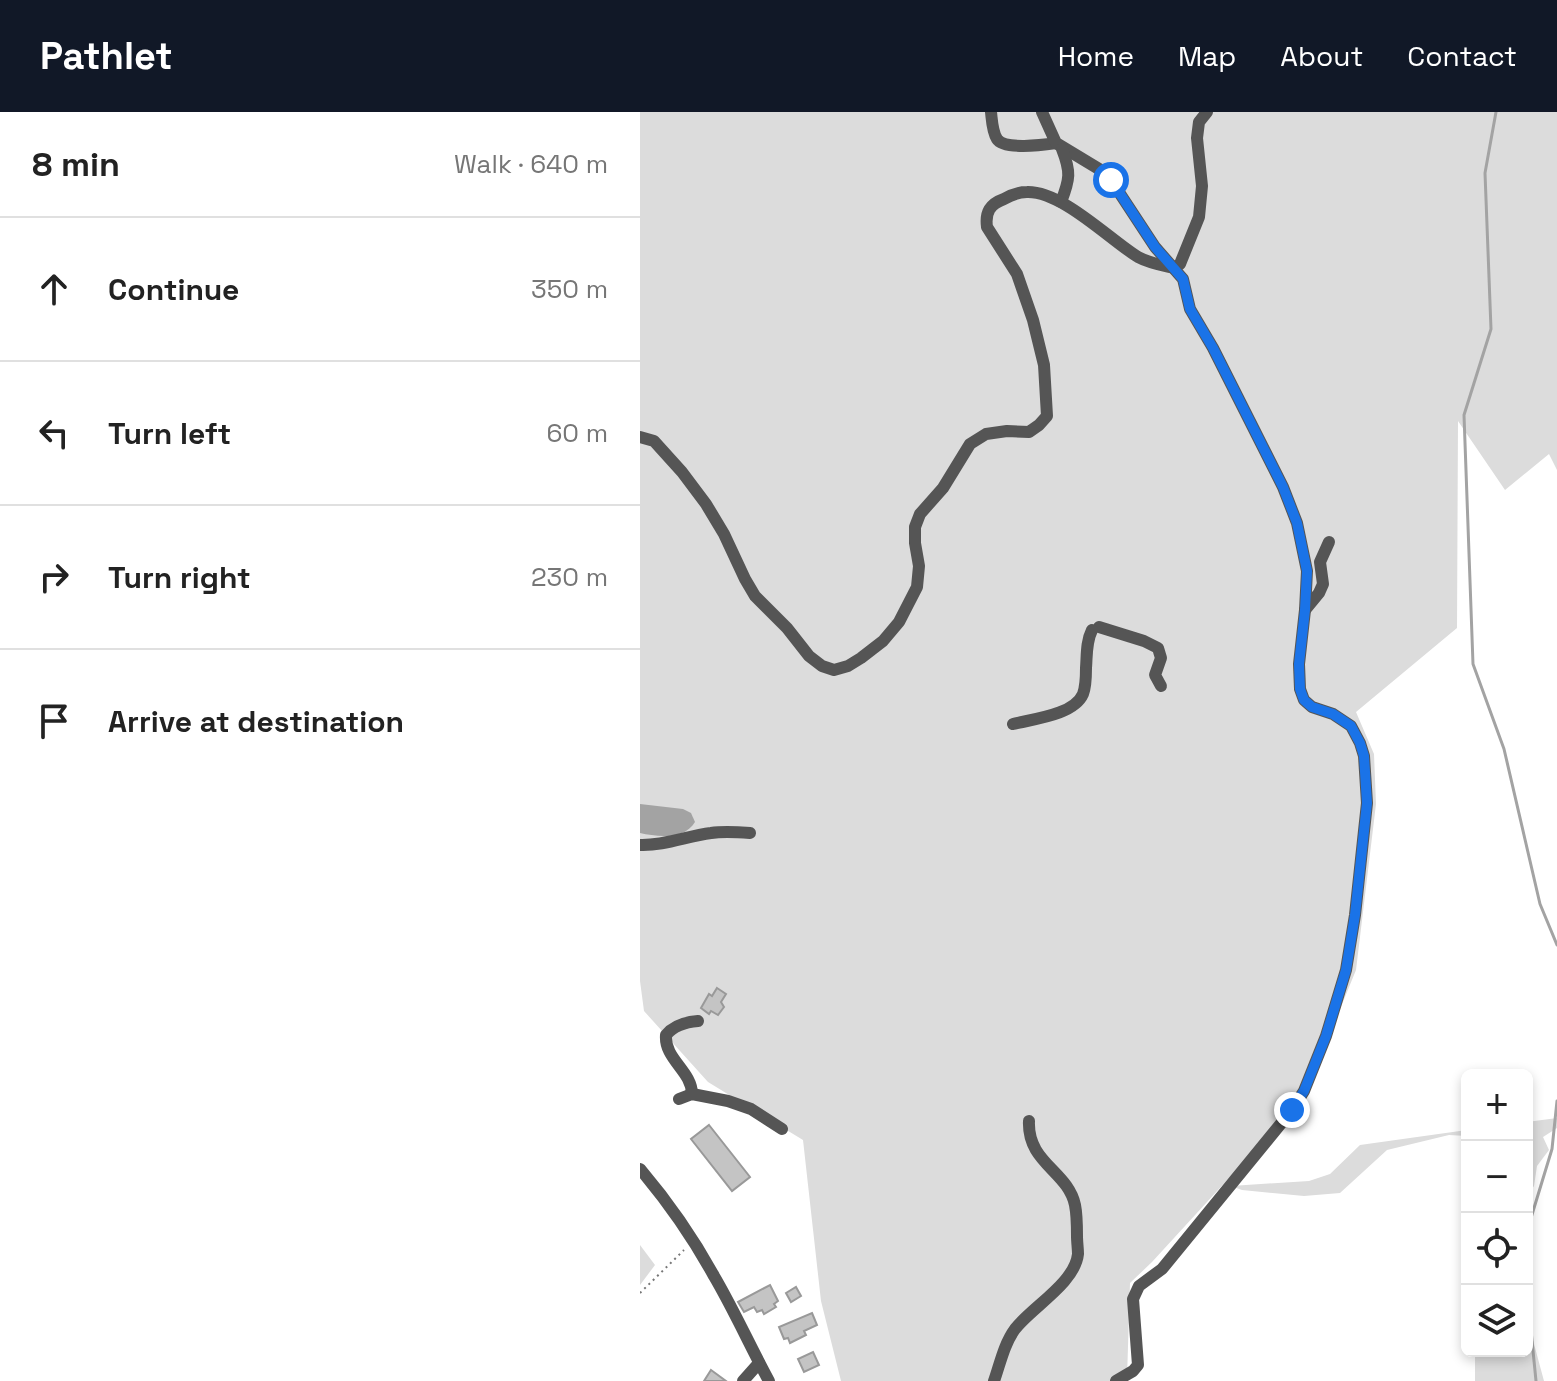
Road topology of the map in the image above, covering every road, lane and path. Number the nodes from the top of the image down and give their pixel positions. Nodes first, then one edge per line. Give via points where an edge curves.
1 (991, 112) edge
2 (1042, 112) edge
3 (1207, 112) edge
4 (1059, 146) junction
5 (1061, 202) junction
6 (1174, 268) junction
7 (640, 437) edge
8 (1329, 542) dead end
9 (1305, 610) junction
10 (1161, 686) dead end
11 (1013, 724) dead end
12 (750, 833) dead end
13 (640, 845) edge
14 (698, 1021) dead end
15 (692, 1094) junction
16 (679, 1099) dead end
17 (1029, 1121) dead end
18 (782, 1129) dead end
19 (640, 1169) edge
20 (693, 1241) junction
21 (640, 1293) edge
22 (759, 1363) junction
23 (743, 1381) edge
24 (769, 1381) edge
25 (994, 1381) edge
26 (1116, 1381) edge

1 - 4 street via 1004,145
2 - 4 street
3 - 6 street via 1197,138 1199,217
4 - 5 street via 1069,166
4 - 6 street via 1111,180
5 - 6 street via 1138,257
5 - 7 street via 1026,192 998,201 986,218 1017,274 1033,320 1044,365 1047,416 1029,432 986,434 970,444 920,514 915,527 917,587 899,622 848,666 834,670 809,656 755,596 724,534 682,472 654,441
6 - 9 street via 1297,523 1307,571
8 - 9 street via 1320,562 1323,584
9 - 26 street via 1299,664 1304,700 1351,726 1364,756 1367,803 1346,970 1326,1036 1292,1110 1162,1269 1139,1286 1133,1299 1138,1365
10 - 11 street via 1155,675 1161,658 1158,648 1096,628 1087,646 1081,699 1057,713
12 - 13 street via 708,833
14 - 15 street via 666,1035 669,1051 692,1084
15 - 16 street
15 - 18 street via 751,1109
17 - 25 street via 1032,1143 1071,1191 1078,1256 1071,1274 1008,1339
19 - 20 street
20 - 21 path
20 - 22 street
22 - 23 street
22 - 24 street

